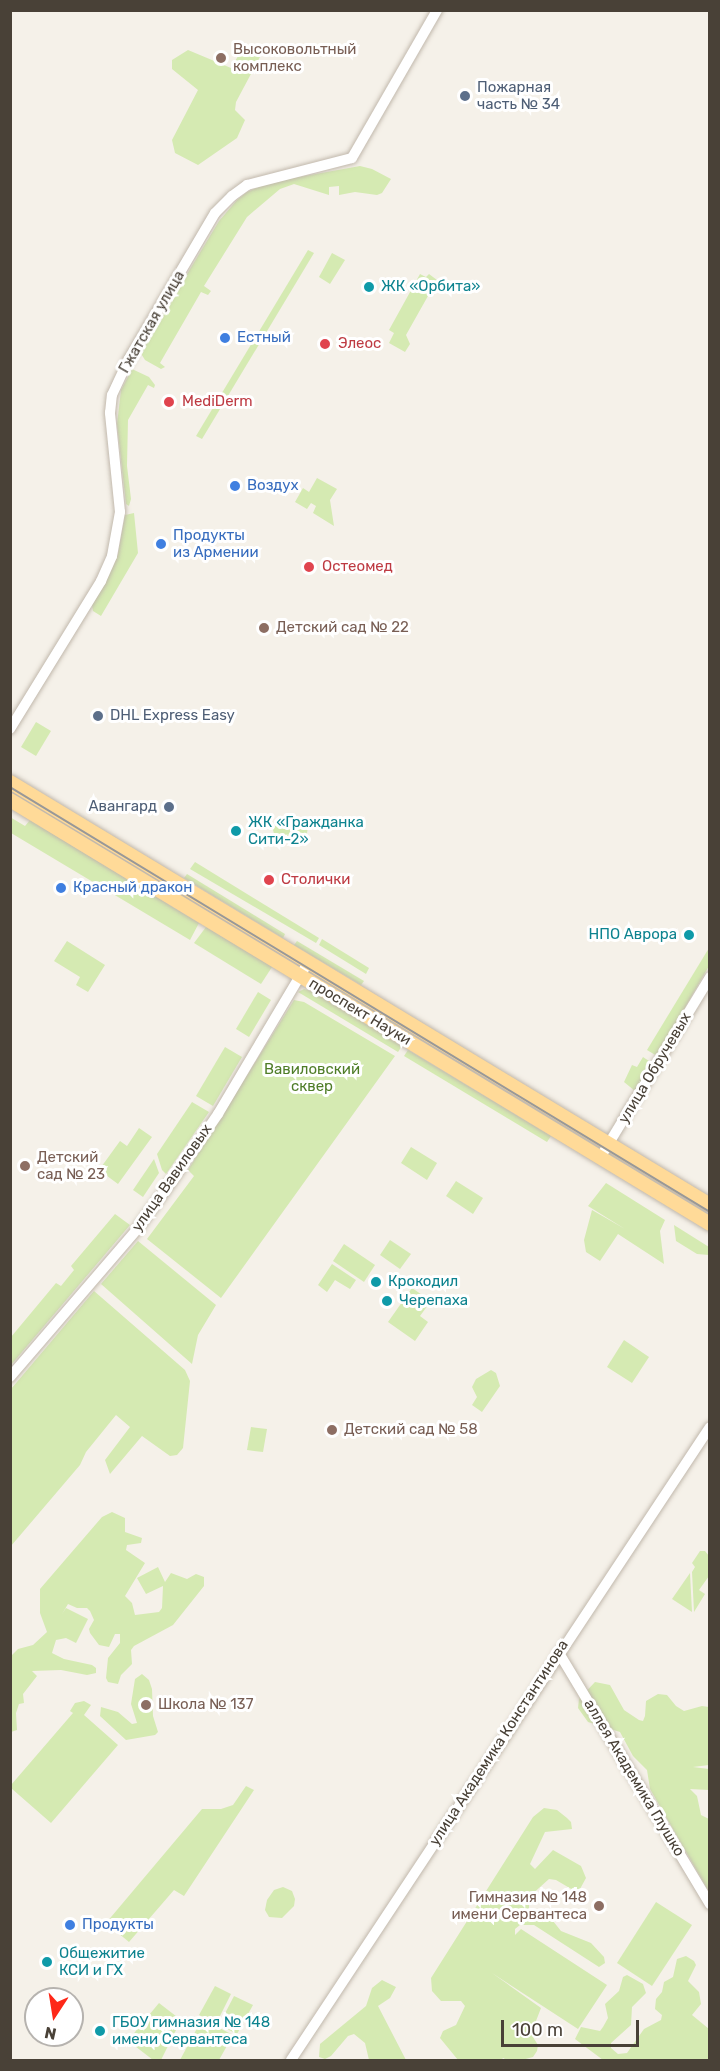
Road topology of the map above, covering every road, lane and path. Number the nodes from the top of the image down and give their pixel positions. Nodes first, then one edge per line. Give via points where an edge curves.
1 (437, 10) edge
2 (10, 729) edge
3 (10, 782) edge
4 (10, 800) edge
5 (309, 961) junction
6 (300, 976) junction
7 (710, 977) edge
8 (609, 1144) junction
9 (600, 1158) junction
10 (710, 1205) edge
11 (710, 1224) edge
12 (10, 1377) edge
13 (710, 1427) edge
14 (559, 1653) junction
15 (710, 1904) edge
16 (291, 2061) edge

1 - 2 street, Гжатская улица via 352,158 247,185 215,213 112,395 110,413 120,512 112,556 101,581
3 - 5 main road, проспект Науки
4 - 6 main road, проспект Науки
5 - 6 street, улица Вавиловых
5 - 8 main road, проспект Науки
6 - 9 main road, проспект Науки
6 - 12 street, улица Вавиловых via 218,1113 158,1201
7 - 8 street, улица Обручевых
8 - 9 street, улица Обручевых
8 - 10 main road, проспект Науки
9 - 11 main road, проспект Науки
13 - 14 street, улица Академика Константинова
14 - 15 street, аллея Академика Глушко
14 - 16 street, улица Академика Константинова

